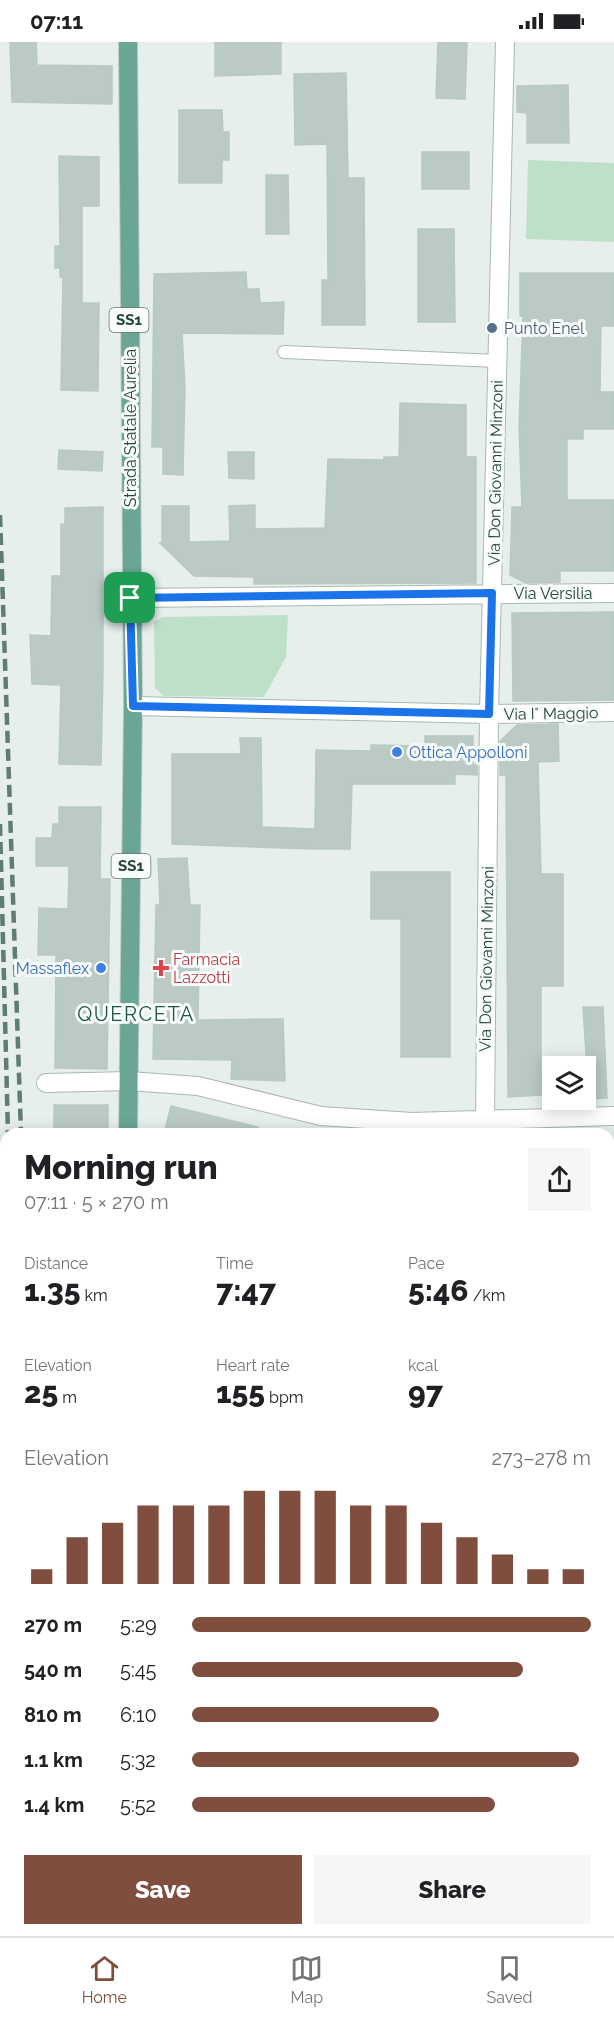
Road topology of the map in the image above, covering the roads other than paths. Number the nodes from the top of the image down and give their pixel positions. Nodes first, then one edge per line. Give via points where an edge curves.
1 (128, 42) edge
2 (505, 42) edge
3 (284, 352) dead end
4 (498, 361) junction
5 (614, 592) edge
6 (492, 593) junction
7 (130, 598) junction
8 (133, 706) junction
9 (614, 712) edge
10 (489, 714) junction
11 (129, 1081) junction
12 (46, 1083) dead end
13 (614, 1116) edge
14 (485, 1119) junction
15 (321, 1125) edge
16 (128, 1128) edge
17 (418, 1128) edge

1 - 7 main road, Strada Statale Aurelia / SS1
2 - 4 street, Via Don Giovanni Minzoni
3 - 4 lane
4 - 6 street, Via Don Giovanni Minzoni
5 - 6 street, Via Versilia
6 - 7 street, Via Versilia
6 - 10 street, Via Don Giovanni Minzoni
7 - 8 main road, SS1
8 - 10 street, Via I° Maggio
8 - 11 main road, SS1
9 - 10 street, Via I° Maggio
10 - 14 street, Via Don Giovanni Minzoni
11 - 12 street
11 - 15 street via 198,1086
11 - 16 main road, SS1
13 - 14 street
14 - 17 street
15 - 17 street

